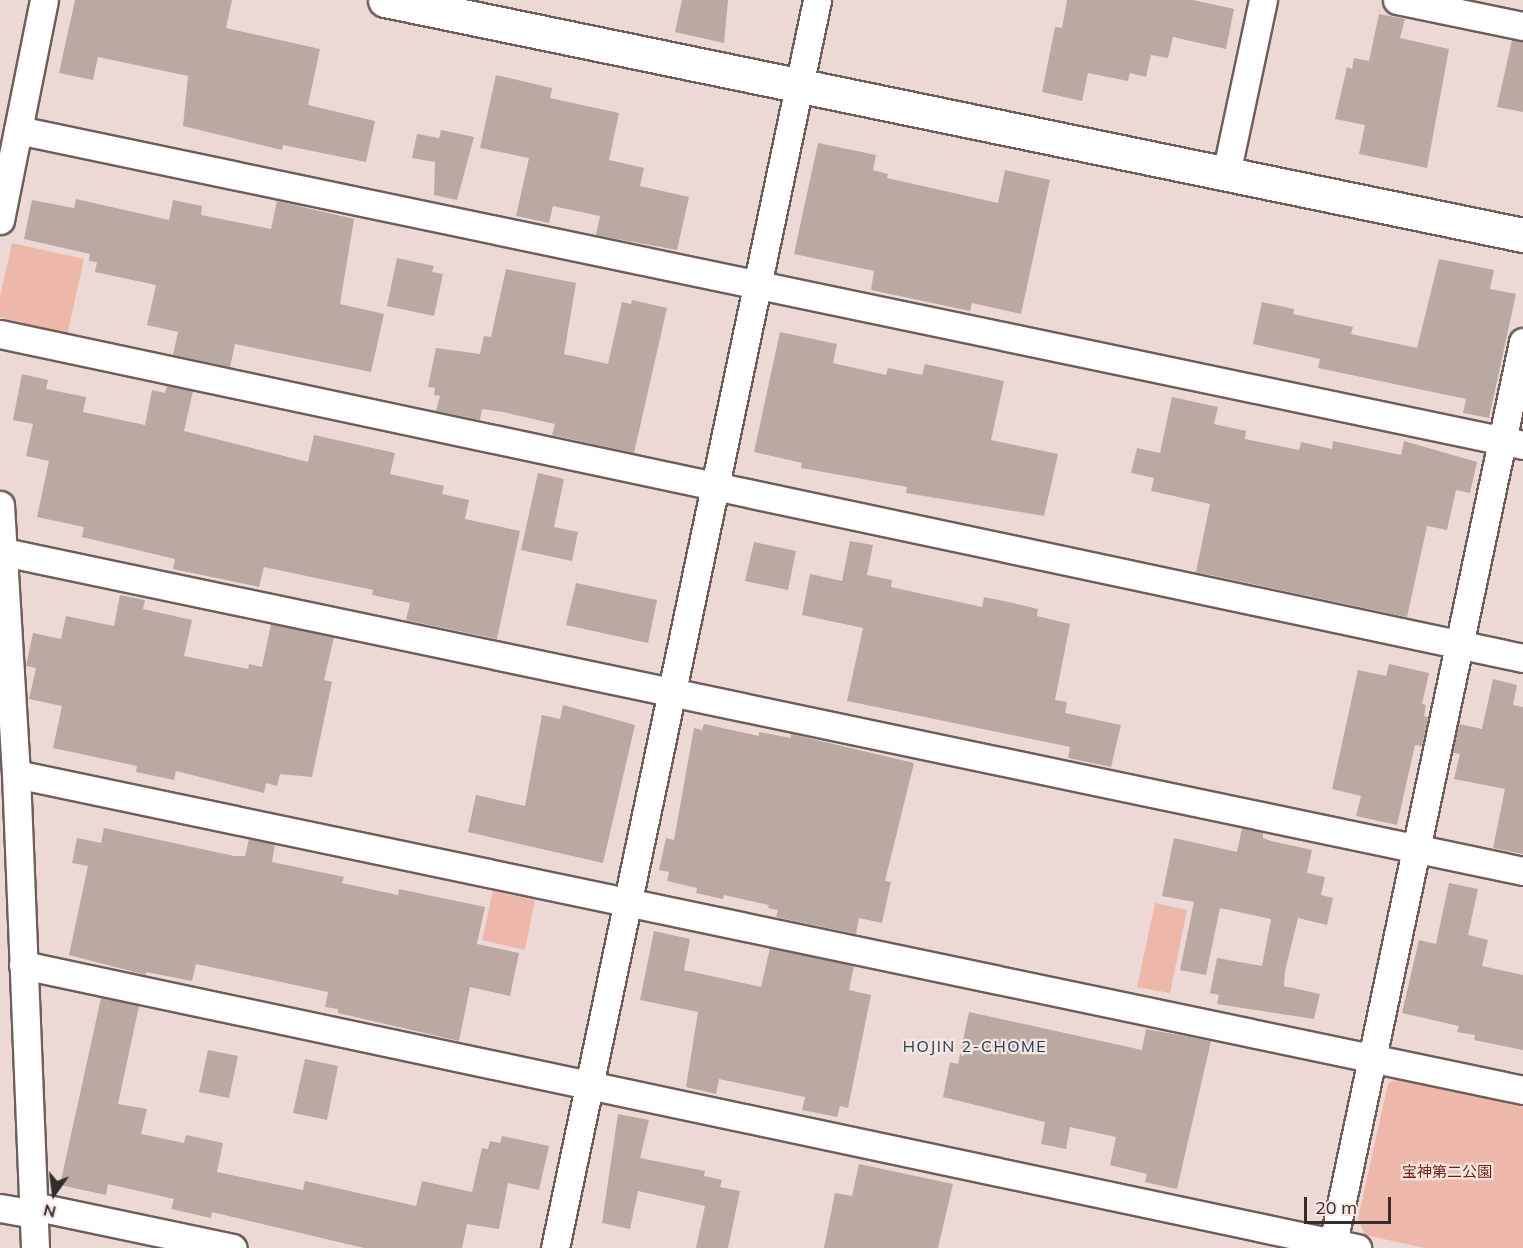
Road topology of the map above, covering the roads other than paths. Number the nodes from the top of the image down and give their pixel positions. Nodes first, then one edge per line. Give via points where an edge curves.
1 (44, 0) edge
2 (385, 0) edge
3 (817, 0) edge
4 (1263, 0) edge
5 (1397, 0) edge
6 (1523, 26) edge
7 (799, 86) junction
8 (18, 130) junction
9 (1226, 174) junction
10 (0, 220) edge
11 (1523, 235) edge
12 (756, 285) junction
13 (0, 334) edge
14 (1523, 342) edge
15 (1512, 443) edge
16 (714, 486) junction
17 (0, 505) edge
18 (4, 552) junction
19 (1459, 645) junction
20 (1523, 658) edge
21 (670, 693) junction
22 (16, 774) junction
23 (1416, 850) junction
24 (1523, 871) edge
25 (625, 903) junction
26 (23, 965) junction
27 (1372, 1058) junction
28 (588, 1086) junction
29 (1523, 1090) edge
30 (0, 1208) edge
31 (33, 1210) junction
32 (1341, 1246) edge
33 (35, 1248) edge
34 (233, 1248) edge
35 (555, 1248) edge

1 - 8 street
2 - 7 street
3 - 7 street
4 - 9 street
5 - 6 street
7 - 9 street
7 - 12 street
8 - 10 street
8 - 12 street
9 - 11 street
12 - 15 street
12 - 16 street
13 - 16 street
14 - 15 street
15 - 19 street
16 - 19 street
16 - 21 street
17 - 18 street
18 - 21 street
18 - 22 street
19 - 20 street
19 - 23 street
21 - 23 street
21 - 25 street
22 - 25 street
22 - 26 street
23 - 24 street
23 - 27 street
25 - 27 street
25 - 28 street
26 - 28 street
26 - 31 street
27 - 29 street
27 - 32 street
28 - 32 street
28 - 35 street
30 - 31 street
31 - 33 street
31 - 34 street

